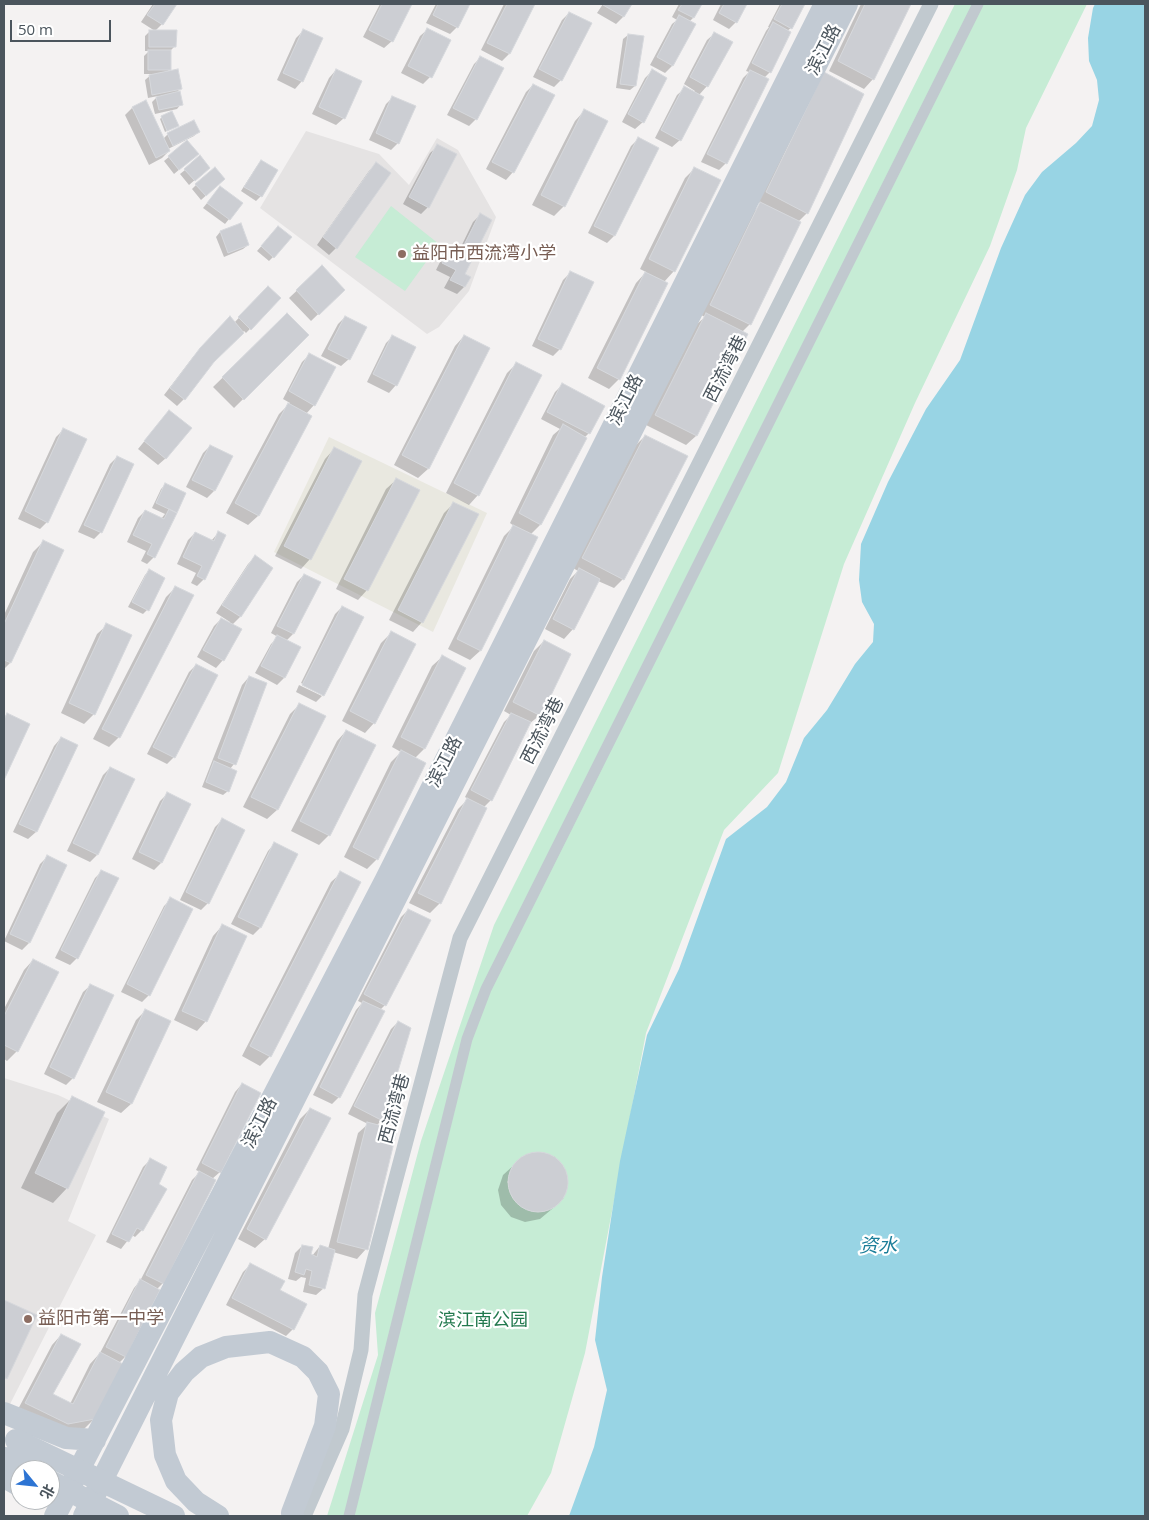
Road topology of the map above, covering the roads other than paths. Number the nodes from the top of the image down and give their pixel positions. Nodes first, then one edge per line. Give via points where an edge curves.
1 (825, 4) edge
2 (848, 4) edge
3 (931, 4) edge
4 (978, 4) edge
5 (95, 1440) junction
6 (10, 1451) edge
7 (60, 1486) edge
8 (60, 1496) edge
9 (84, 1516) edge
10 (118, 1516) edge
11 (174, 1516) edge
12 (218, 1516) edge
13 (292, 1516) edge
14 (304, 1516) edge
15 (349, 1516) edge

1 - 5 main road, 滨江路 via 381,890
2 - 9 main road, 滨江路
3 - 14 street, 西流湾巷 via 460,938 365,1295 361,1350 342,1430
4 - 15 street via 486,989 467,1040
5 - 6 main road via 66,1438
5 - 8 main road, 滨江路
6 - 11 main road, bridge
7 - 10 main road, bridge
12 - 13 main road via 196,1502 176,1481 165,1455 161,1420 168,1393 201,1357 226,1347 270,1342 303,1357 318,1372 329,1394 325,1426

